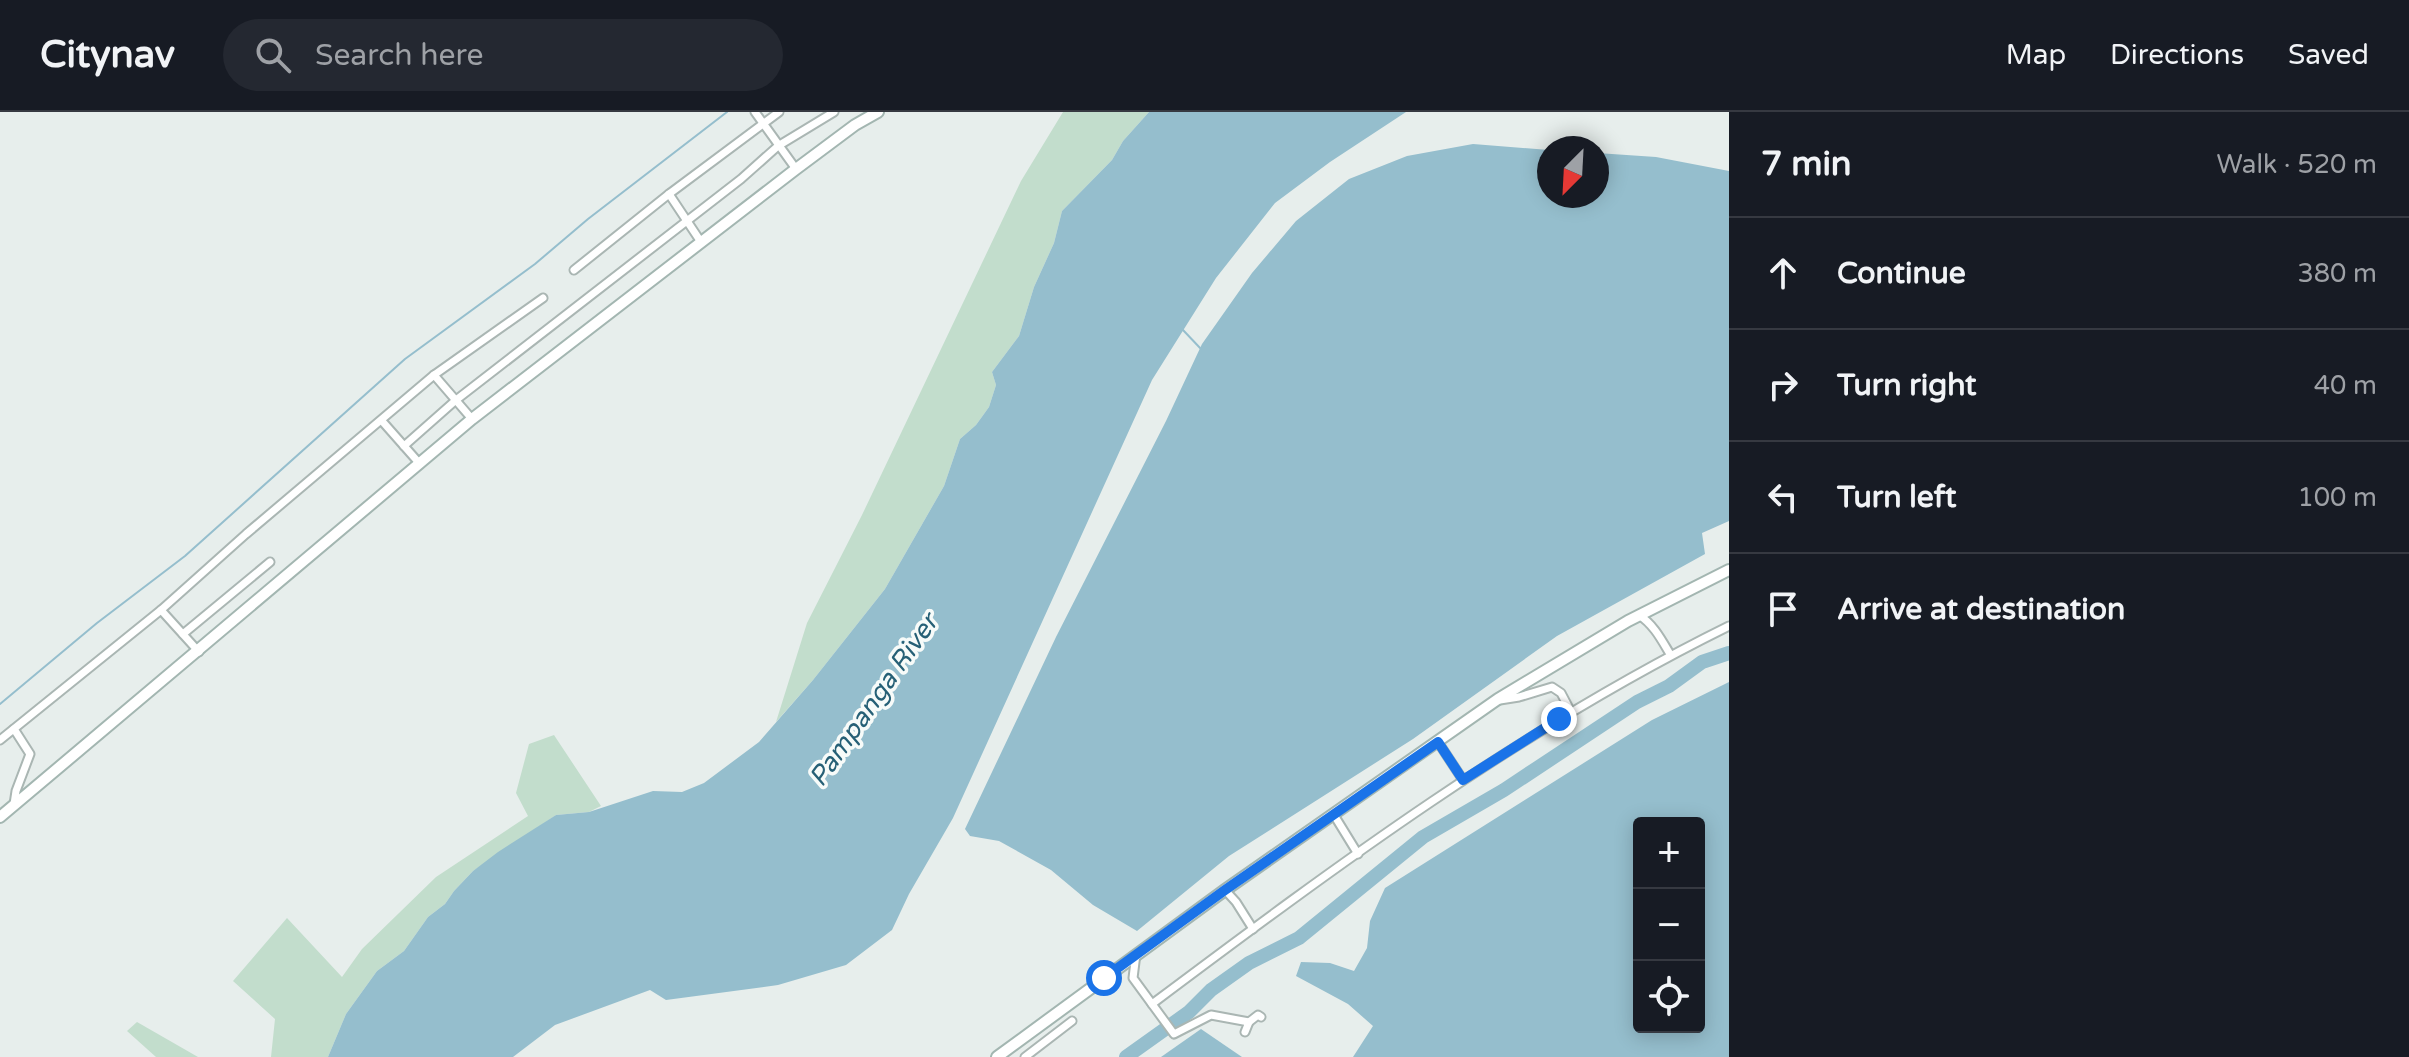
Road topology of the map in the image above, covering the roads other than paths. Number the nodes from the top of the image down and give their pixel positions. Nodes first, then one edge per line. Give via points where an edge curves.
1 (755, 112) edge
2 (779, 112) edge
3 (834, 112) edge
4 (862, 112) edge
5 (878, 112) edge
6 (763, 123) junction
7 (855, 125) junction
8 (778, 146) junction
9 (796, 169) junction
10 (669, 194) junction
11 (687, 221) junction
12 (701, 242) junction
13 (574, 270) dead end
14 (543, 298) dead end
15 (434, 375) junction
16 (456, 400) junction
17 (472, 419) junction
18 (382, 421) junction
19 (404, 446) junction
20 (420, 464) junction
21 (270, 562) dead end
22 (1729, 570) edge
23 (161, 610) junction
24 (1639, 615) junction
25 (1729, 626) edge
26 (183, 634) junction
27 (199, 652) junction
28 (1670, 654) junction
29 (1498, 699) junction
30 (1571, 712) junction
31 (14, 729) junction
32 (0, 740) edge
33 (1438, 742) junction
34 (1463, 780) junction
35 (14, 807) junction
36 (1334, 815) junction
37 (0, 817) edge
38 (1358, 854) junction
39 (1225, 890) junction
40 (1253, 929) junction
41 (1136, 954) junction
42 (1152, 1004) junction
43 (1261, 1017) dead end
44 (1072, 1021) dead end
45 (1249, 1022) junction
46 (1245, 1032) dead end
47 (997, 1057) edge
48 (1025, 1057) edge

1 - 6 street
2 - 6 street
3 - 8 street
4 - 7 street
5 - 7 street
6 - 8 street
6 - 10 street
7 - 9 street
8 - 9 street
8 - 11 street
9 - 12 street
10 - 11 street
10 - 13 street
11 - 12 street
11 - 16 street
12 - 17 street
14 - 15 street
15 - 16 street
15 - 18 street
16 - 17 street
16 - 19 street
17 - 20 street
18 - 19 street
18 - 23 street
19 - 20 street
20 - 27 street
21 - 26 street
22 - 24 street
23 - 26 street
23 - 31 street
24 - 28 street
24 - 29 street
25 - 28 street
26 - 27 street
27 - 35 street
28 - 30 street
29 - 30 street via 1552,687
29 - 33 street
30 - 34 street
31 - 32 street
31 - 35 street via 30,754
33 - 34 street
33 - 36 street
34 - 38 street
35 - 37 street
36 - 38 street
36 - 39 street
38 - 40 street
39 - 40 street
39 - 41 street
40 - 42 street
41 - 42 street via 1133,978
41 - 47 street
42 - 45 street via 1174,1034 1211,1015
43 - 45 street
44 - 48 street
45 - 46 street

